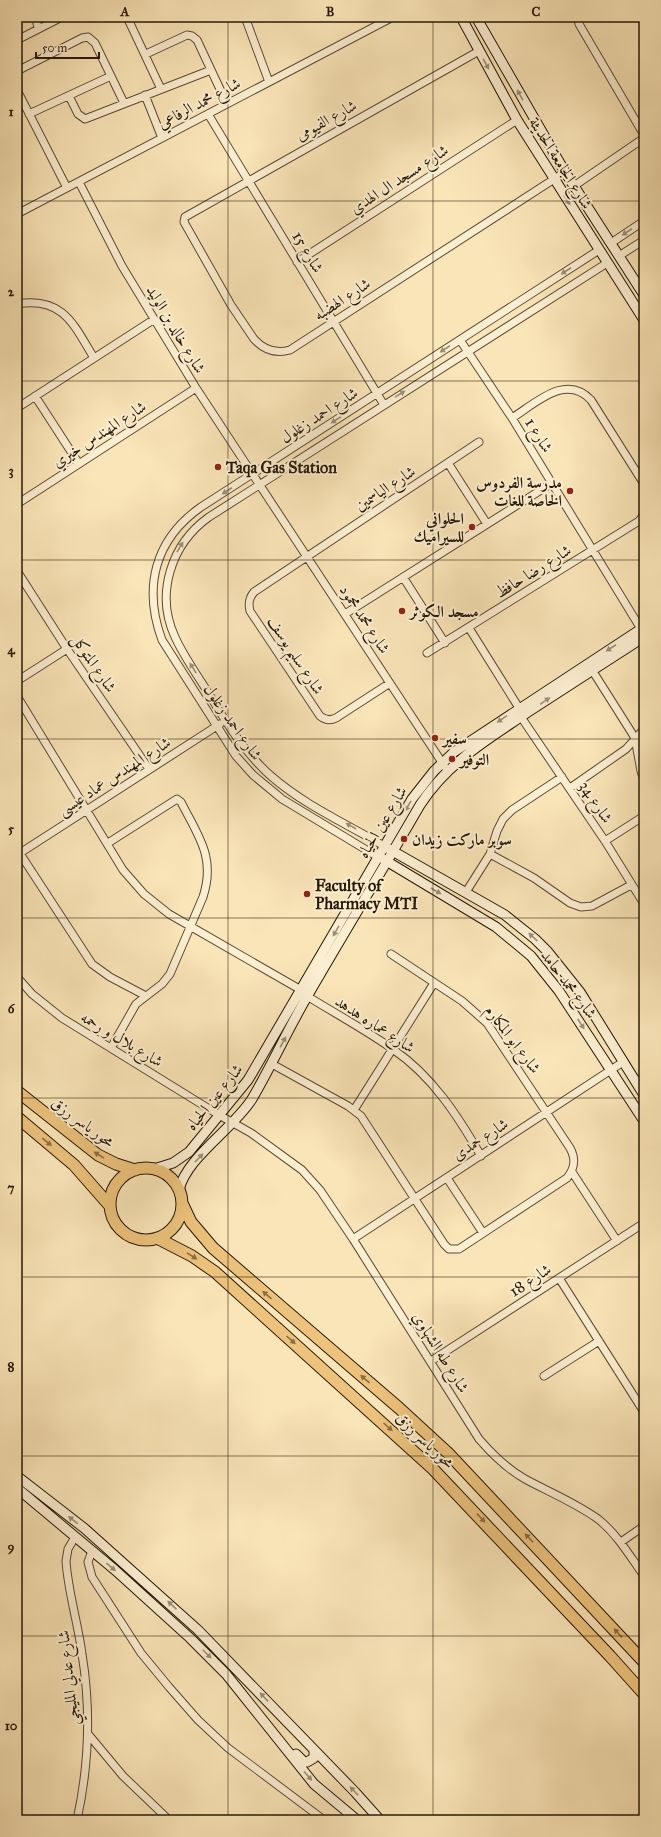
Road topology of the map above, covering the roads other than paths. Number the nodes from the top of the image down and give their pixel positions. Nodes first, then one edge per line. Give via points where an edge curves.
1 (36, 17) edge
2 (62, 17) edge
3 (127, 17) edge
4 (245, 17) edge
5 (393, 17) edge
6 (461, 17) edge
7 (476, 17) edge
8 (578, 17) edge
9 (38, 29) junction
10 (17, 40) edge
11 (479, 51) junction
12 (146, 54) junction
13 (211, 70) junction
14 (17, 71) edge
15 (111, 76) junction
16 (269, 82) junction
17 (161, 89) junction
18 (17, 90) edge
19 (145, 95) junction
20 (69, 96) junction
21 (124, 103) junction
22 (227, 104) junction
23 (29, 114) junction
24 (208, 114) junction
25 (517, 120) junction
26 (644, 135) edge
27 (162, 138) junction
28 (644, 138) edge
29 (565, 172) junction
30 (553, 179) junction
31 (248, 180) junction
32 (79, 182) junction
33 (574, 186) junction
34 (67, 188) junction
35 (17, 214) edge
36 (187, 215) joint
37 (644, 221) edge
38 (644, 240) edge
39 (611, 243) junction
40 (599, 250) junction
41 (619, 256) junction
42 (297, 262) junction
43 (607, 263) junction
44 (644, 295) edge
45 (17, 304) edge
46 (153, 320) junction
47 (644, 320) edge
48 (334, 322) junction
49 (460, 340) junction
50 (468, 352) junction
51 (94, 358) junction
52 (196, 388) junction
53 (377, 394) junction
54 (35, 396) junction
55 (384, 405) junction
56 (17, 408) edge
57 (512, 418) junction
58 (479, 442) dead end
59 (448, 463) junction
60 (79, 464) junction
61 (252, 474) junction
62 (552, 483) junction
63 (259, 484) junction
64 (644, 484) edge
65 (215, 498) junction
66 (17, 504) edge
67 (222, 508) junction
68 (644, 514) edge
69 (487, 524) junction
70 (593, 550) junction
71 (307, 557) junction
72 (17, 571) edge
73 (403, 577) junction
74 (345, 614) junction
75 (468, 628) junction
76 (643, 631) edge
77 (444, 643) junction
78 (67, 649) junction
79 (427, 653) dead end
80 (592, 670) junction
81 (17, 681) edge
82 (390, 684) junction
83 (17, 696) edge
84 (519, 708) junction
85 (521, 717) junction
86 (226, 721) junction
87 (216, 727) junction
88 (644, 729) edge
89 (635, 738) junction
90 (445, 766) junction
91 (149, 770) junction
92 (562, 777) junction
93 (644, 780) edge
94 (570, 788) junction
95 (288, 790) junction
96 (282, 799) junction
97 (87, 810) junction
98 (644, 816) edge
99 (605, 841) junction
100 (108, 843) junction
101 (384, 846) junction
102 (394, 851) junction
103 (18, 852) edge
104 (490, 854) junction
105 (378, 857) junction
106 (387, 862) junction
107 (631, 885) junction
108 (466, 892) junction
109 (644, 904) edge
110 (191, 926) junction
111 (391, 954) dead end
112 (17, 978) edge
113 (434, 983) junction
114 (304, 993) junction
115 (146, 996) junction
116 (111, 1048) junction
117 (394, 1050) junction
118 (623, 1062) junction
119 (272, 1064) junction
120 (611, 1070) junction
121 (17, 1091) edge
122 (644, 1095) edge
123 (354, 1110) junction
124 (547, 1111) junction
125 (219, 1115) junction
126 (643, 1116) edge
127 (17, 1117) edge
128 (233, 1122) junction
129 (481, 1156) junction
130 (154, 1169) junction
131 (135, 1170) junction
132 (572, 1172) junction
133 (447, 1178) junction
134 (179, 1190) junction
135 (415, 1198) junction
136 (182, 1203) junction
137 (110, 1206) junction
138 (644, 1223) edge
139 (484, 1233) junction
140 (158, 1238) junction
141 (353, 1239) junction
142 (617, 1241) junction
143 (559, 1278) junction
144 (599, 1341) junction
145 (431, 1361) junction
146 (544, 1376) dead end
147 (644, 1412) edge
148 (17, 1476) edge
149 (17, 1488) edge
150 (644, 1526) edge
151 (75, 1537) junction
152 (621, 1542) junction
153 (92, 1551) junction
154 (644, 1576) edge
155 (644, 1662) edge
156 (644, 1694) edge
157 (88, 1734) junction
158 (286, 1748) junction
159 (314, 1751) junction
160 (77, 1820) edge
161 (169, 1820) edge
162 (324, 1820) edge
163 (357, 1820) edge
164 (380, 1820) edge

1 - 9 street
2 - 9 street
3 - 12 street
4 - 16 street
5 - 16 street, شارع محمد الرفاعي
6 - 11 street, شارع الجامعة الحديثة
29 -> 7 street, شارع الجامعة الحديثة
8 - 26 street via 579,24
9 - 10 street
11 -> 25 street, شارع الجامعة الحديثة
11 - 31 street, شارع الفيومى
12 - 13 street via 190,35 197,40
12 - 17 street
13 - 17 street
13 - 22 street
14 - 15 street via 85,37 94,40
15 - 20 street
15 - 21 street
16 - 22 street, شارع محمد الرفاعي
17 - 19 street
18 - 23 street
19 - 21 street
19 - 27 street
20 - 21 street via 78,114 85,118
20 - 23 street
22 - 24 street, شارع محمد الرفاعي
23 - 34 street
24 - 27 street, شارع محمد الرفاعي
24 - 31 street, شارع 15
25 - 30 street, شارع الجامعة الحديثة
25 - 42 street, شارع مسجد ال الهدي
27 - 32 street, شارع محمد الرفاعي
28 - 33 street
29 - 30 street, شارع الهضبه
29 - 33 street, شارع الجامعة الحديثة
30 -> 40 street, شارع الجامعة الحديثة
30 - 48 street, شارع الهضبه
31 - 36 street, شارع الفيومى
31 - 42 street, شارع 15
32 - 34 street, شارع محمد الرفاعي
32 - 46 street, شارع خالد بن الوليد
33 - 39 street, شارع الجامعة الحديثة
34 - 35 street, شارع محمد الرفاعي
36 - 48 street, شارع الهضبه via 184,222 231,305 259,344 270,351 284,352
37 -> 39 street
38 - 41 street
39 - 41 street, شارع الجامعة الحديثة
40 - 43 street, شارع الجامعة الحديثة
40 -> 49 street, شارع احمد زغلول
41 - 44 street, شارع الجامعة الحديثة
42 - 48 street, شارع 15
43 - 47 street, شارع الجامعة الحديثة
43 - 50 street, شارع احمد زغلول
45 - 51 street via 38,303 66,315
46 - 51 street
46 - 52 street, شارع خالد بن الوليد
48 - 53 street, شارع 15
49 - 50 street, شارع 1
49 -> 53 street, شارع احمد زغلول
55 -> 50 street, شارع احمد زغلول
50 - 57 street, شارع 1
51 - 54 street
52 - 60 street, شارع المهندس خيري
52 - 61 street, شارع خالد بن الوليد
53 - 55 street, شارع 15
53 -> 61 street, شارع احمد زغلول
54 - 56 street
54 - 60 street
55 - 63 street, شارع احمد زغلول
57 - 62 street, شارع 1
57 - 64 street via 554,391 568,388 581,392 591,400
58 - 59 street, شارع الياسمين
59 - 69 street
59 - 71 street, شارع الياسمين
60 - 66 street, شارع المهندس خيري
61 - 63 street, شارع خالد بن الوليد
61 -> 65 street, شارع احمد زغلول
62 - 69 street
62 - 70 street, شارع 1
63 - 67 street, شارع احمد زغلول
63 - 71 street, شارع محمد محمود
65 - 67 street
65 - 87 street, شارع احمد زغلول via 187,517 176,529 159,558 153,591 155,619 162,640
86 -> 67 street, شارع احمد زغلول via 174,637 166,593 168,578 178,549 197,525
68 - 70 street, شارع رضا حافظ via 639,521
69 - 73 street
70 - 75 street, شارع رضا حافظ
70 - 76 street, شارع 1
71 - 74 street, شارع محمد محمود
71 - 82 street, شارع سليم يوسف via 254,592 249,601 250,611 323,719 336,718
72 - 78 street, شارع المتوكل
73 - 74 street
73 - 77 street
74 - 82 street, شارع محمد محمود
75 - 77 street, شارع رضا حافظ
75 - 84 street
76 - 80 street, شارع عين الحياه
76 -> 84 street, شارع عين الحياه
77 - 79 street, شارع رضا حافظ
78 - 81 street
78 - 91 street, شارع المتوكل
85 -> 80 street, شارع عين الحياه
80 - 89 street
82 - 90 street, شارع محمد محمود
83 - 97 street, شارع عماره هدهد
84 -> 90 street, شارع عين الحياه via 454,752
85 - 90 street, شارع عين الحياه via 459,760
85 - 92 street, شارع 34
86 - 87 street, شارع المهندس عماد عيسى
86 - 95 street, شارع احمد زغلول via 253,758
87 - 91 street, شارع المهندس عماد عيسى
87 - 96 street, شارع احمد زغلول via 244,766
88 - 89 street
89 - 93 street via 640,771
89 - 94 street via 626,749
90 -> 101 street, شارع عين الحياه via 419,789
90 - 102 street, شارع عين الحياه
91 - 97 street, شارع المهندس عماد عيسى
92 - 94 street, شارع 34
92 - 104 street via 507,814 499,825
94 - 99 street, شارع 34
95 - 96 street
101 -> 95 street, شارع احمد زغلول
96 - 105 street, شارع احمد زغلول
97 - 100 street, شارع عماره هدهد
97 - 103 street, شارع المهندس عماد عيسى
98 - 99 street
99 - 107 street, شارع 34
100 - 110 street, شارع عماره هدهد via 123,870 144,894 169,914
100 - 110 street via 174,799 180,800 206,854 208,866 207,885
101 - 102 street, شارع محمد حامد
101 - 105 street, شارع عين الحياه
102 - 106 street, شارع عين الحياه
102 - 108 street, شارع محمد حامد
103 - 115 street via 92,964 103,974
104 - 107 street via 534,878 570,904 581,907 597,904
104 - 108 street
105 - 106 street, شارع محمد حامد
105 -> 114 street, شارع عين الحياه
106 - 114 street, شارع عين الحياه
106 -> 120 street, شارع محمد حامد via 496,927 520,946 541,967 559,991
107 - 109 street, شارع 34
118 -> 108 street, شارع محمد حامد via 580,992 548,952 505,914
110 - 114 street, شارع عماره هدهد
110 - 115 street via 170,974
111 - 113 street, شارع ابو المكارم
112 - 116 street, شارع بلال و رحمه via 62,1018
113 - 117 street
113 - 124 street, شارع ابو المكارم via 462,1001 487,1023
114 - 117 street, شارع عماره هدهد
119 -> 114 street, شارع عين الحياه
114 - 125 street, شارع عين الحياه via 254,1073
115 - 116 street via 132,1010
116 - 125 street, شارع بلال و رحمه
117 - 123 street
117 - 129 street, شارع عماره هدهد via 442,1096 464,1126
118 - 120 street, شارع حمدى
118 - 122 street, شارع محمد حامد
119 - 123 street
119 - 128 street, شارع عين الحياه via 251,1100
120 - 124 street, شارع حمدى
120 - 126 street, شارع محمد حامد
131 -> 121 main road, محور ياسر رزق via 98,1155
123 - 135 street via 366,1123
124 - 129 street, شارع حمدى
124 - 132 street, شارع ابو المكارم via 574,1155
125 - 128 street, شارع بلال و رحمه
125 - 130 street, شارع عين الحياه via 184,1156 167,1166
127 -> 137 main road via 74,1165
134 -> 128 street, شارع عين الحياه via 190,1167
128 - 141 street, شارع طه الشهاوي via 251,1132 302,1170 320,1190
129 - 133 street, شارع حمدى
130 - 131 main road
130 - 134 main road via 166,1175
131 - 137 main road via 119,1181 112,1193
132 - 139 street via 567,1178
132 - 142 street
133 - 135 street, شارع حمدى
133 - 139 street
134 - 136 main road
135 - 139 street via 449,1249 459,1249
135 - 141 street, شارع حمدى
136 - 140 main road via 177,1222 169,1232
155 -> 136 main road, محور ياسر رزق via 438,1444 393,1402 213,1248 194,1227
137 - 140 main road via 113,1218 126,1234 144,1240
138 - 142 street, شارع 18
140 -> 156 main road, محور ياسر رزق via 192,1256 214,1272 409,1446 470,1507
141 - 145 street, شارع طه الشهاوي
142 - 143 street, شارع 18
143 - 144 street
143 - 145 street, شارع 18
144 - 146 street
144 - 147 street
145 - 152 street, شارع طه الشهاوي via 479,1439 492,1454 525,1479 597,1519
159 -> 148 street via 232,1664 169,1603 84,1528
149 - 151 street
150 - 152 street
151 - 153 street
151 - 157 street, شارع عدلي المليجي via 68,1549 66,1561 82,1655
152 - 154 street, شارع طه الشهاوي
153 -> 158 street via 171,1620 226,1674
153 - 162 street via 88,1562 92,1577 141,1653 169,1687 198,1720 228,1748
157 - 160 street, شارع عدلي المليجي
157 - 161 street via 123,1776
158 - 159 street via 304,1762 314,1758
158 -> 163 street via 314,1784
164 -> 159 street

